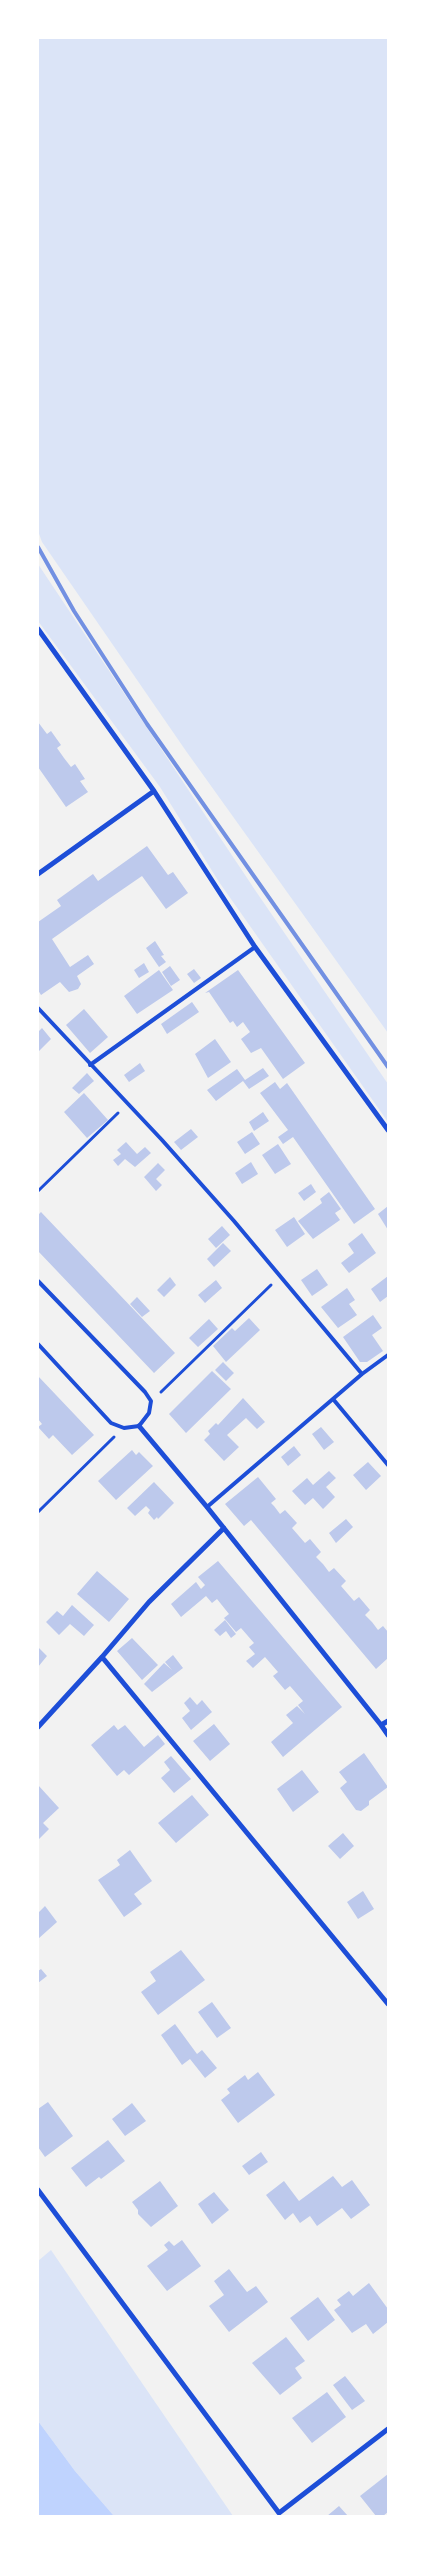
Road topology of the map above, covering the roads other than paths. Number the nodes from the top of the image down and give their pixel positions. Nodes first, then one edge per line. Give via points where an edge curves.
1 (38, 629) edge
2 (154, 791) junction
3 (38, 874) edge
4 (255, 947) junction
5 (38, 1008) edge
6 (90, 1065) junction
7 (388, 1130) edge
8 (38, 1280) edge
9 (38, 1344) edge
10 (388, 1355) edge
11 (362, 1374) junction
12 (333, 1399) junction
13 (139, 1426) junction
14 (388, 1464) edge
15 (207, 1507) junction
16 (224, 1528) junction
17 (102, 1657) junction
18 (388, 1722) edge
19 (381, 1725) junction
20 (38, 1726) edge
21 (388, 1736) edge
22 (388, 2004) edge
23 (38, 2190) edge
24 (388, 2429) edge

1 - 2 street
2 - 3 street
2 - 4 street
4 - 6 lane
4 - 7 street
5 - 6 lane
6 - 11 lane via 169,1147
8 - 13 lane via 145,1392 151,1401 149,1413
9 - 13 lane via 111,1423 124,1428
10 - 11 lane
11 - 12 lane
12 - 14 lane
12 - 15 lane
13 - 15 street
15 - 16 street
16 - 17 street via 150,1602
16 - 19 street
17 - 20 street
17 - 22 street
18 - 19 street
19 - 21 street
23 - 24 street via 279,2513

